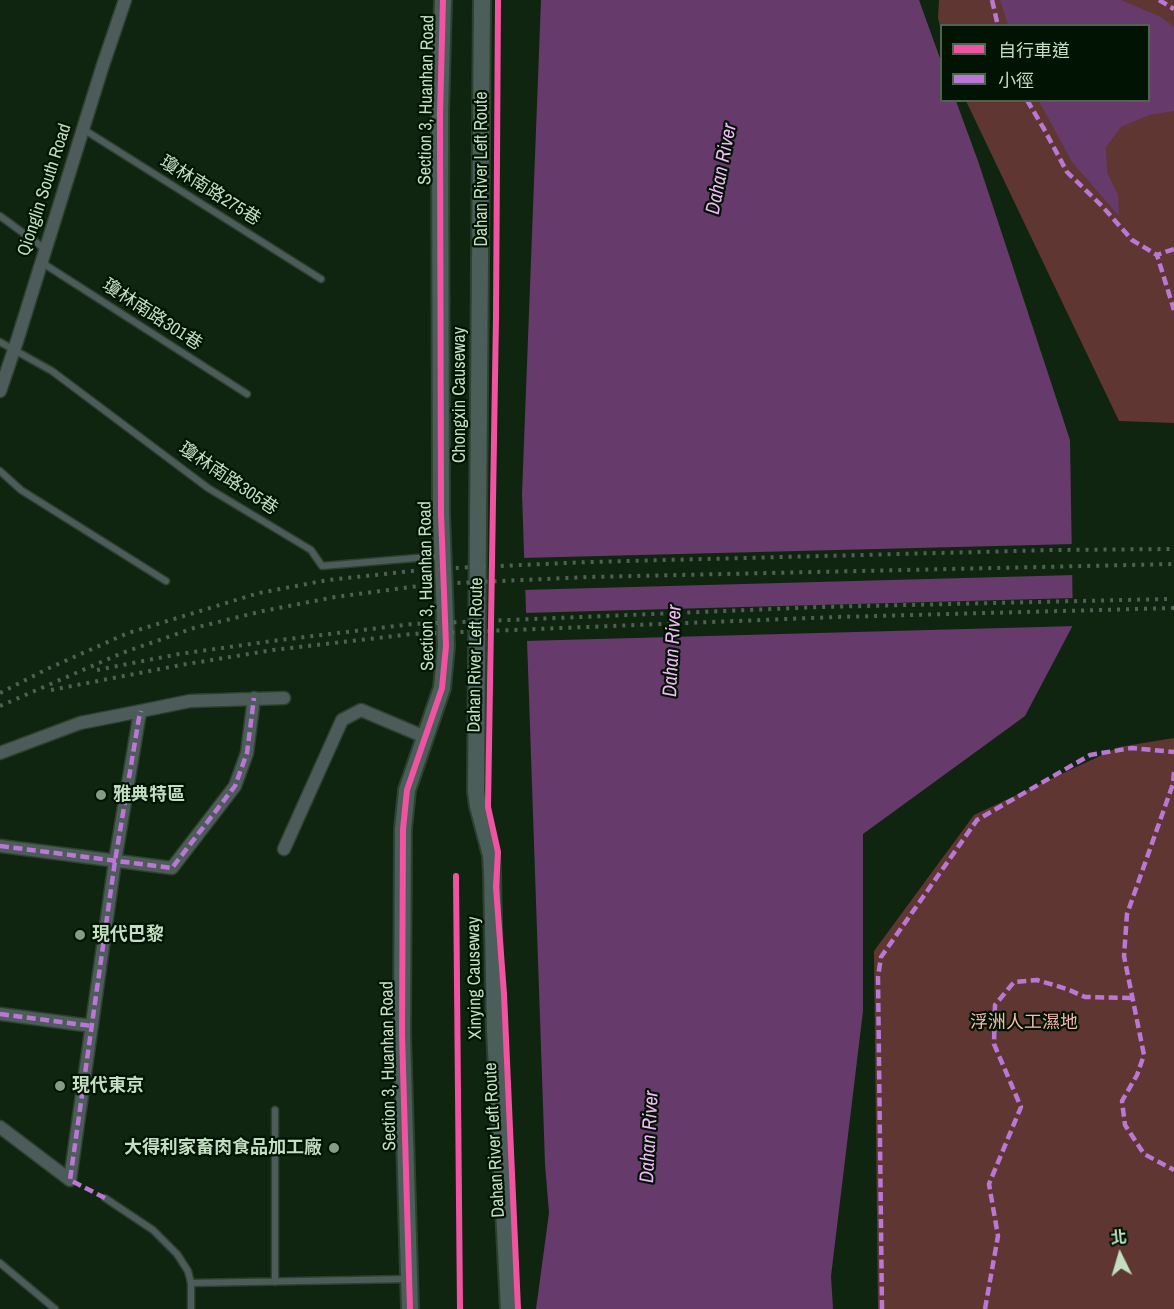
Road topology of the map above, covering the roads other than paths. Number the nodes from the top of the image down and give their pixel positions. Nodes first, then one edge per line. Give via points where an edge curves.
1 (125, 0) edge
2 (443, 0) edge
3 (482, 0) edge
4 (84, 129) junction
5 (0, 216) edge
6 (43, 256) junction
7 (321, 279) dead end
8 (0, 342) edge
9 (15, 350) junction
10 (0, 391) edge
11 (247, 394) dead end
12 (0, 471) edge
13 (442, 556) junction
14 (165, 581) dead end
15 (254, 698) junction
16 (284, 698) dead end
17 (141, 711) junction
18 (425, 737) junction
19 (0, 753) edge
20 (476, 791) joint
21 (0, 846) edge
22 (284, 849) dead end
23 (115, 861) junction
24 (0, 1014) edge
25 (92, 1026) junction
26 (275, 1110) dead end
27 (0, 1127) edge
28 (105, 1198) dead end
29 (0, 1263) edge
30 (409, 1279) junction
31 (275, 1282) junction
32 (191, 1283) junction
33 (55, 1309) edge
34 (191, 1309) edge
35 (410, 1309) edge
36 (509, 1309) edge

1 - 4 street, Qionglin South Road
2 - 13 street, Section 3, Huanhan Road
3 - 20 street, Chongxin Causeway
4 - 6 street, Qionglin South Road
4 - 7 lane, 瓊林南路275巷
5 - 6 lane, 瓊林南路301巷
6 - 9 street, Qionglin South Road
6 - 11 lane, 瓊林南路301巷
8 - 9 lane
9 - 10 street, Qionglin South Road
9 - 13 lane, 瓊林南路305巷 via 52,371 208,488 310,550 322,566
12 - 14 lane via 21,490
13 - 18 street, Section 3, Huanhan Road via 446,646 442,688
15 - 16 street
15 - 17 street via 190,701
15 - 23 street via 247,753 235,786 172,868
17 - 19 street via 80,723
17 - 23 street
18 - 22 street via 361,710 342,720
18 - 30 street, Section 3, Huanhan Road via 407,790 403,829 402,1034
20 - 36 street, Xinying Causeway via 491,855
21 - 23 street
23 - 25 street
24 - 25 street
25 - 27 street via 70,1180
26 - 31 lane
28 - 32 lane via 153,1230 177,1254
29 - 33 lane
30 - 31 lane
30 - 35 street, Section 3, Huanhan Road
31 - 32 lane
32 - 34 lane

